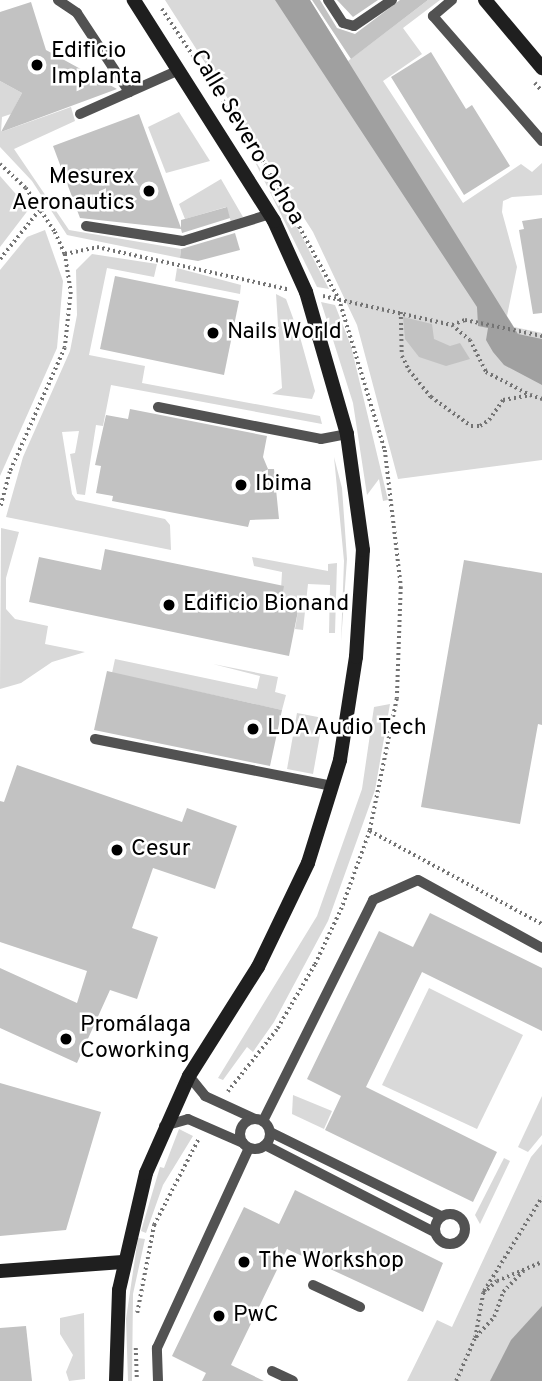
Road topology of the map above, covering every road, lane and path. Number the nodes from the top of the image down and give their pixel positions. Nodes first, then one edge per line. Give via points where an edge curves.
1 (58, 0) edge
2 (134, 0) edge
3 (328, 0) edge
4 (392, 0) edge
5 (452, 0) edge
6 (485, 0) edge
7 (157, 1) edge
8 (542, 68) edge
9 (179, 70) junction
10 (130, 92) junction
11 (80, 114) dead end
12 (542, 141) edge
13 (0, 164) edge
14 (41, 208) junction
15 (270, 214) junction
16 (86, 226) dead end
17 (65, 254) junction
18 (0, 259) edge
19 (274, 286) dead end
20 (346, 301) dead end
21 (401, 312) junction
22 (452, 325) junction
23 (542, 336) edge
24 (530, 395) junction
25 (542, 399) edge
26 (158, 407) dead end
27 (347, 434) junction
28 (0, 509) edge
29 (95, 739) dead end
30 (332, 786) junction
31 (370, 831) junction
32 (542, 924) edge
33 (542, 948) edge
34 (189, 1076) junction
35 (219, 1103) junction
36 (259, 1120) junction
37 (164, 1126) junction
38 (206, 1126) junction
39 (270, 1132) junction
40 (265, 1145) junction
41 (246, 1146) junction
42 (542, 1197) edge
43 (441, 1216) junction
44 (434, 1231) junction
45 (123, 1262) junction
46 (542, 1262) edge
47 (525, 1268) junction
48 (0, 1271) edge
49 (313, 1285) dead end
50 (483, 1293) junction
51 (360, 1307) dead end
52 (135, 1325) dead end
53 (475, 1338) junction
54 (136, 1339) dead end
55 (272, 1371) dead end
56 (116, 1381) edge
57 (137, 1381) edge
58 (158, 1381) edge
59 (292, 1381) edge
60 (456, 1381) edge

1 - 10 lane via 77,13
2 - 9 street, Calle Severo Ochoa
3 - 4 lane via 343,23 354,26
5 - 12 lane via 433,16
6 - 8 street
7 - 31 path via 319,256 339,299 386,450 396,523 402,645 397,699
9 - 10 lane
9 - 15 street, Calle Severo Ochoa
10 - 11 lane
13 - 14 path
14 - 17 path
14 - 18 path
15 - 16 lane via 183,242
15 - 27 street, Calle Severo Ochoa via 306,292
17 - 19 path via 97,247
17 - 28 path via 71,292 65,348 10,472
20 - 21 path
21 - 22 path
21 - 24 path via 402,356 409,370 431,397 471,426 489,420 502,400
22 - 23 path via 465,320
22 - 24 path via 470,340 486,372
24 - 25 path
26 - 27 lane via 292,438
27 - 30 street, Calle Severo Ochoa via 363,550 356,657
29 - 30 lane
30 - 34 street, Calle Severo Ochoa via 308,863 258,967
31 - 32 path
31 - 35 path via 315,965 277,1030
33 - 36 lane via 418,880 373,900
34 - 35 lane via 205,1096
34 - 37 street, Calle Severo Ochoa
35 - 36 lane
36 - 39 lane
36 - 41 lane via 241,1126
37 - 38 lane via 188,1119
37 - 45 street, Calle Severo Ochoa
38 - 41 lane
38 - 52 path via 154,1224
39 - 40 lane
39 - 43 lane
40 - 41 lane
40 - 44 lane
41 - 58 lane via 157,1348
42 - 50 path
43 - 44 lane
43 - 44 lane via 460,1217 464,1235 448,1244
45 - 48 street
45 - 56 street, Calle Severo Ochoa via 115,1330
46 - 47 path
47 - 50 path via 497,1280
47 - 53 path via 503,1292 494,1317
49 - 51 lane
50 - 53 path
53 - 60 path
54 - 57 path
55 - 59 lane

